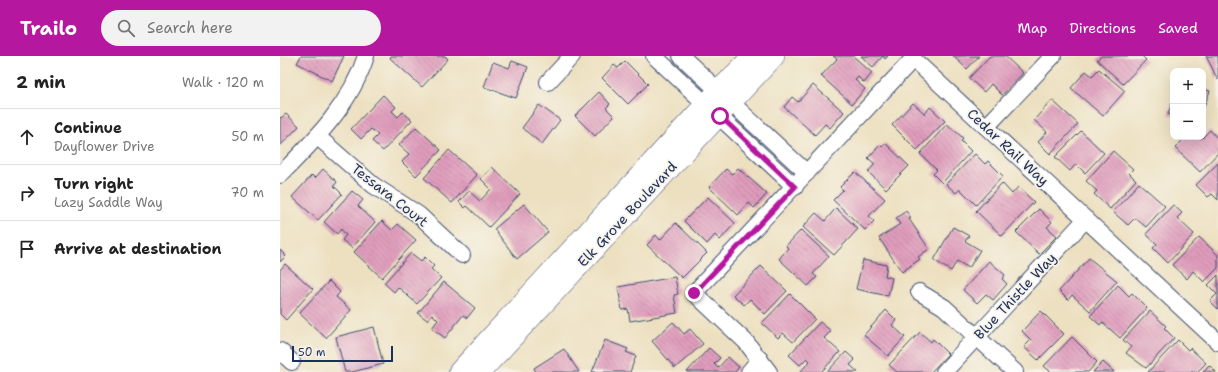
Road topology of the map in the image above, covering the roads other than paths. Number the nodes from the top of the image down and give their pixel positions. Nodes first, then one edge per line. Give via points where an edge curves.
1 (366, 56) edge
2 (572, 56) edge
3 (654, 56) edge
4 (681, 56) edge
5 (753, 56) edge
6 (774, 56) edge
7 (1053, 56) edge
8 (548, 82) dead end
9 (719, 103) junction
10 (986, 127) junction
11 (318, 137) junction
12 (807, 174) junction
13 (280, 175) edge
14 (795, 187) junction
15 (1086, 219) junction
16 (462, 255) dead end
17 (919, 292) dead end
18 (977, 337) junction
19 (1218, 342) edge
20 (280, 351) edge
21 (292, 362) dead end
22 (765, 366) edge
23 (459, 372) edge
24 (480, 372) edge
25 (749, 372) edge
26 (944, 372) edge
27 (1015, 372) edge

1 - 11 street via 361,73 340,108
2 - 8 street
3 - 9 street
4 - 9 street
5 - 9 main road, Elk Grove Boulevard
6 - 9 main road, Elk Grove Boulevard
7 - 10 street
9 - 12 street
9 - 14 street
9 - 23 main road, Elk Grove Boulevard
9 - 24 main road, Elk Grove Boulevard
10 - 12 street, Cedar Rail Way via 913,59
10 - 15 street, Cedar Rail Way
11 - 13 street
11 - 16 street, Tessara Court via 373,185 419,215
12 - 14 street
14 - 22 street via 694,293 746,342
15 - 18 street, Blue Thistle Way
15 - 19 street, Cedar Rail Way
17 - 18 street via 944,308
18 - 26 street, Blue Thistle Way
18 - 27 street
20 - 21 street
22 - 25 street

